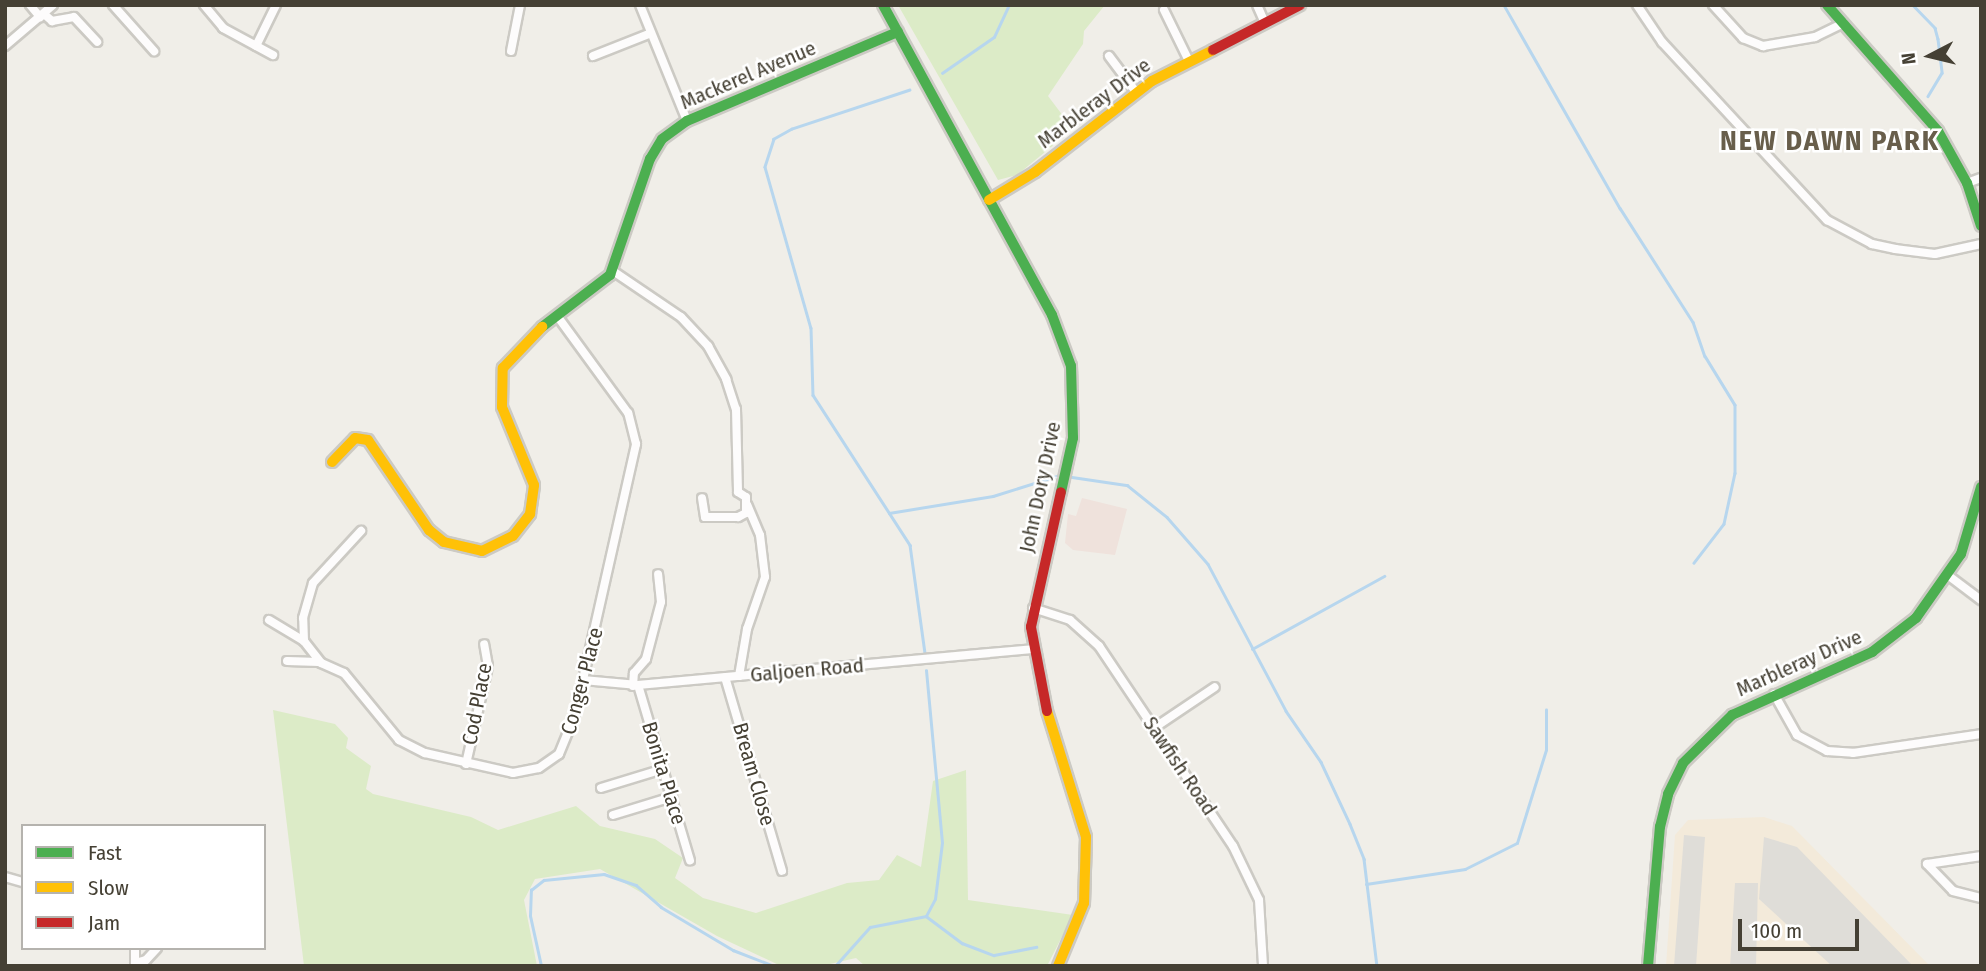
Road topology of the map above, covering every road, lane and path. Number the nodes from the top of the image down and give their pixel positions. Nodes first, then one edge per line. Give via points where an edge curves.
1 (30, 5) edge
2 (53, 5) edge
3 (113, 5) edge
4 (204, 5) edge
5 (276, 5) edge
6 (520, 5) edge
7 (640, 5) edge
8 (883, 5) edge
9 (1257, 5) edge
10 (1300, 5) edge
11 (1637, 5) edge
12 (1713, 5) edge
13 (1827, 5) edge
14 (1164, 10) dead end
15 (42, 15) junction
16 (1265, 23) junction
17 (1844, 23) junction
18 (898, 32) junction
19 (651, 33) junction
20 (97, 42) dead end
21 (5, 46) edge
22 (256, 46) junction
23 (154, 51) dead end
24 (511, 51) dead end
25 (273, 55) dead end
26 (593, 56) dead end
27 (1109, 56) dead end
28 (1189, 61) junction
29 (1136, 92) junction
30 (687, 121) junction
31 (1981, 178) edge
32 (1967, 183) junction
33 (989, 200) junction
34 (1981, 226) edge
35 (1981, 244) edge
36 (613, 271) junction
37 (558, 317) junction
38 (331, 462) dead end
39 (1981, 487) edge
40 (702, 498) dead end
41 (747, 505) junction
42 (361, 531) dead end
43 (658, 574) dead end
44 (1949, 576) junction
45 (1981, 600) edge
46 (1034, 608) junction
47 (269, 620) dead end
48 (304, 641) junction
49 (484, 644) dead end
50 (1032, 649) junction
51 (287, 661) dead end
52 (321, 663) junction
53 (739, 676) junction
54 (725, 677) junction
55 (583, 680) junction
56 (636, 686) junction
57 (1215, 687) dead end
58 (1774, 694) junction
59 (1154, 727) junction
60 (1981, 734) edge
61 (466, 764) junction
62 (663, 769) junction
63 (601, 788) dead end
64 (672, 797) junction
65 (613, 815) dead end
66 (1981, 856) edge
67 (690, 860) dead end
68 (782, 871) dead end
69 (1981, 898) edge
70 (155, 950) edge
71 (135, 964) edge
72 (1058, 966) edge
73 (1263, 966) edge
74 (1648, 966) edge

1 - 15 street
2 - 15 street
3 - 23 street
4 - 22 street via 215,23
5 - 22 street
6 - 24 street
7 - 19 street
8 - 18 street, John Dory Drive
9 - 16 street
10 - 16 street, Marbleray Drive
11 - 35 street via 1662,42 1827,220 1872,244 1895,249 1935,254
12 - 17 street via 1744,38 1763,46 1815,37
13 - 17 street
14 - 28 street
15 - 20 street via 53,21 74,18
15 - 21 street
16 - 28 street, Marbleray Drive
17 - 32 street via 1931,121
18 - 30 street, Mackerel Avenue
18 - 33 street, John Dory Drive
19 - 26 street
19 - 30 street
22 - 25 street
27 - 29 street
28 - 29 street, Marbleray Drive
29 - 33 street, Marbleray Drive via 1035,172
30 - 36 street, Mackerel Avenue via 654,149
31 - 32 street
32 - 34 street
33 - 46 street, John Dory Drive via 1058,329 1075,393 1071,450
36 - 37 street
36 - 41 street via 681,317 719,365 736,409 738,492 746,497
37 - 38 street via 515,349 500,375 502,407 534,485 525,523 504,543 475,551 444,542 429,530 368,440 355,438
37 - 55 street, Conger Place via 628,413 636,444
39 - 44 street, Marbleray Drive via 1969,536
40 - 41 street via 705,517 741,517
41 - 53 street via 760,535 765,577 747,629
42 - 48 street via 313,583 303,618
43 - 56 street via 661,602 646,659 634,673
44 - 45 street
44 - 58 street, Marbleray Drive via 1916,618 1883,645
46 - 50 street, John Dory Drive
46 - 59 street, Sawfish Road via 1059,614 1090,635
47 - 48 street
48 - 52 street
49 - 61 street, Cod Place via 488,666
50 - 53 street, Galjoen Road
50 - 72 street, John Dory Drive via 1086,837 1084,903
51 - 52 street, Conger Place
52 - 61 street, Conger Place via 350,678 408,746
53 - 54 street, Galjoen Road
54 - 56 street, Galjoen Road
54 - 68 street, Bream Close
55 - 56 street, Galjoen Road
55 - 61 street, Conger Place via 570,735 549,762 519,773
56 - 62 street, Bonita Place
57 - 59 street
58 - 60 street via 1797,735 1827,751 1853,753
58 - 74 street, Marbleray Drive via 1715,728 1692,752 1671,786 1657,855
59 - 73 street, Sawfish Road via 1248,870 1261,908
62 - 63 street
62 - 64 street, Bonita Place
64 - 65 street
64 - 67 street, Bonita Place
66 - 69 street via 1927,864 1953,891
70 - 71 street

